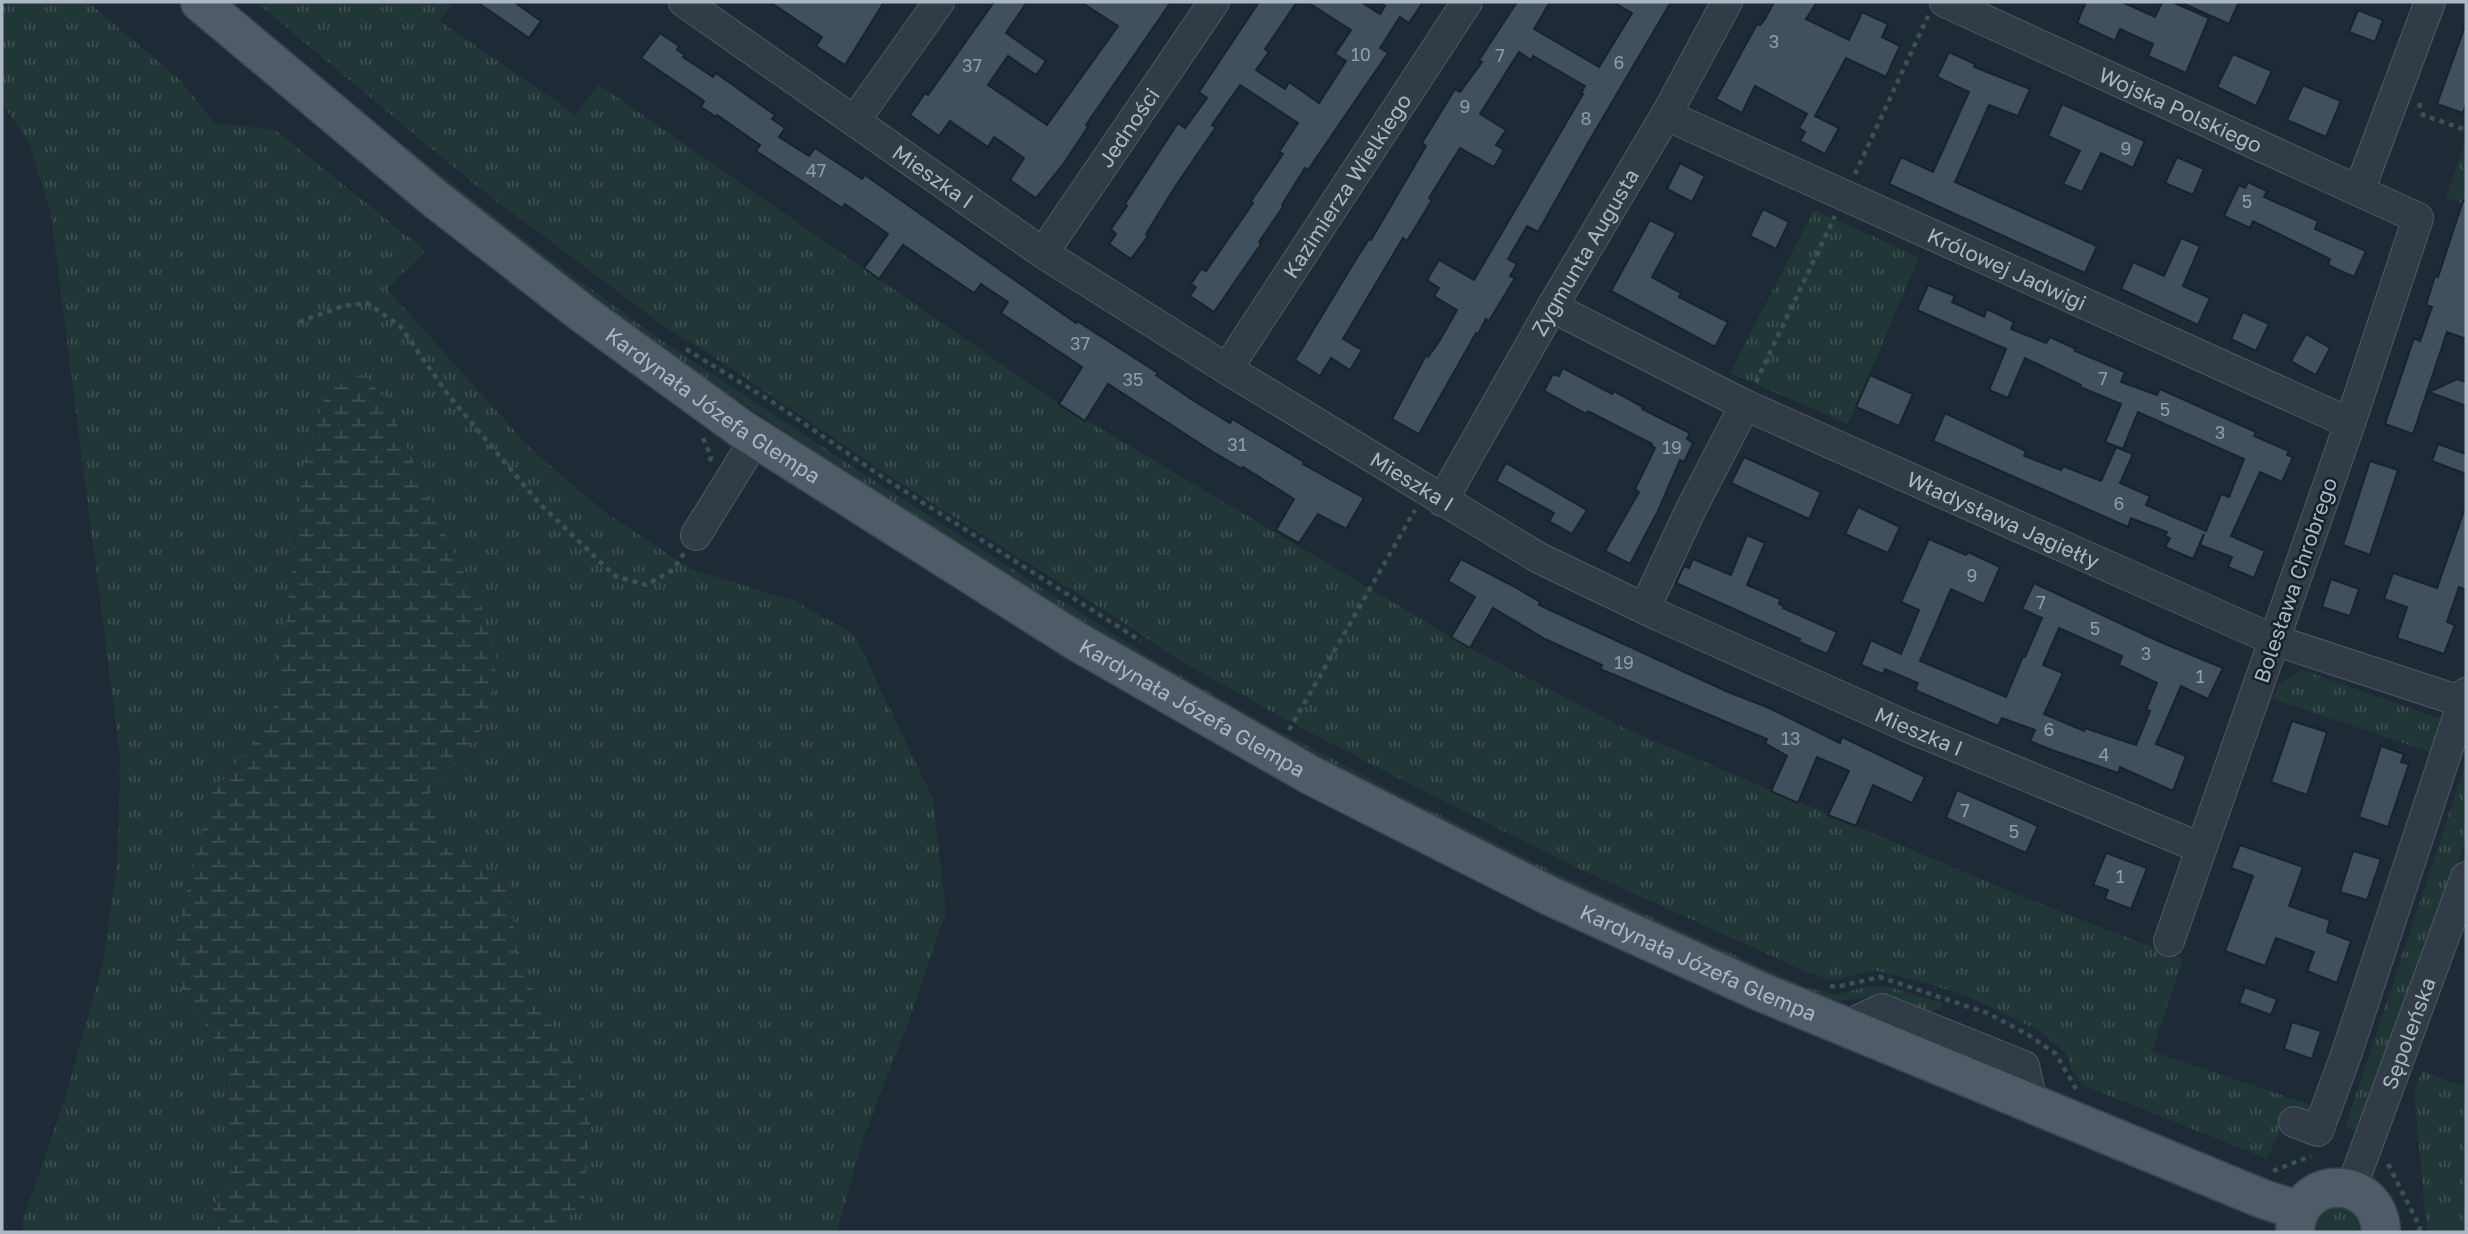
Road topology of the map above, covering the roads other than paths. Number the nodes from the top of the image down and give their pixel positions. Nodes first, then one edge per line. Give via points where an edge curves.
1 (200, 2) edge
2 (684, 2) edge
3 (939, 2) edge
4 (1214, 2) edge
5 (1467, 2) edge
6 (1727, 2) edge
7 (1945, 2) edge
8 (2430, 2) edge
9 (1667, 116) junction
10 (855, 120) junction
11 (2359, 191) junction
12 (2417, 218) joint
13 (1043, 253) junction
14 (1552, 307) junction
15 (1227, 369) junction
16 (1745, 405) junction
17 (2350, 424) junction
18 (756, 438) junction
19 (1434, 496) junction
20 (696, 535) road end
21 (1645, 608) junction
22 (2274, 640) junction
23 (2465, 699) edge
24 (2201, 848) junction
25 (2466, 877) edge
26 (2169, 941) dead end
27 (2294, 1122) dead end
28 (2351, 1189) junction
29 (2298, 1222) edge
30 (2381, 1232) edge

1 - 18 main road, Kardynała Józefa Glempa via 434,198 582,313 703,380
2 - 10 street, Mieszka I
3 - 10 street
4 - 13 street, Jedności
5 - 15 street, Kazimierza Wielkiego
6 - 9 street, Zygmunta Augusta
7 - 11 street, Wojska Polskiego
8 - 11 street
9 - 14 street, Zygmunta Augusta
9 - 17 street, Królowej Jadwigi
10 - 13 street, Mieszka I
11 - 12 street, Wojska Polskiego
12 - 17 street, Bolesława Chrobrego
13 - 15 street, Mieszka I
14 - 16 street, Władysława Jagiełły
14 - 19 street, Zygmunta Augusta
15 - 19 street, Mieszka I
16 - 21 street
16 - 22 street, Władysława Jagiełły
17 - 22 street, Bolesława Chrobrego
18 - 20 street
18 - 29 main road, Kardynała Józefa Glempa via 1076,641 1312,776 1550,896 1761,992 2263,1199
19 - 21 street, Mieszka I via 1539,558
21 - 24 street, Mieszka I via 1906,726
22 - 23 street, Władysława Jagiełły
22 - 24 street, Bolesława Chrobrego
23 - 27 street via 2318,1131
24 - 26 street, Bolesława Chrobrego
25 - 28 street, Sępoleńska
28 - 29 main road via 2319,1192 2308,1200
28 - 30 main road via 2371,1202

